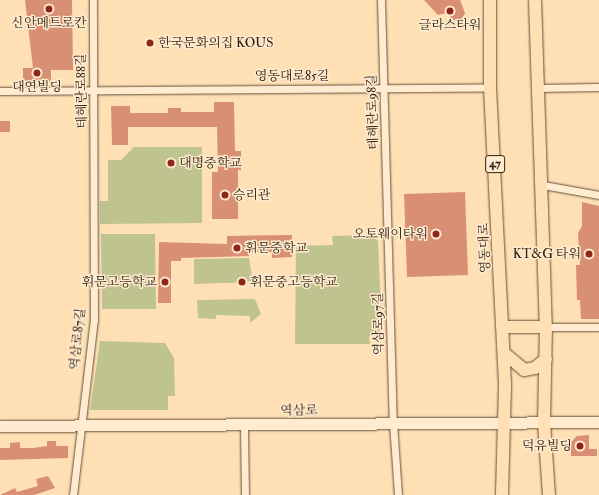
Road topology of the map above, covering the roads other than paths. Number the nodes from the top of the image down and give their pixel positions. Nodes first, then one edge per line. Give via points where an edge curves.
1 (93, 0) edge
2 (381, 0) edge
3 (490, 0) edge
4 (535, 0) edge
5 (599, 87) edge
6 (384, 88) junction
7 (490, 88) junction
8 (539, 88) junction
9 (0, 91) edge
10 (93, 91) junction
11 (93, 182) joint
12 (543, 185) junction
13 (599, 196) edge
14 (389, 224) joint
15 (503, 327) junction
16 (546, 327) junction
17 (599, 327) edge
18 (504, 353) junction
19 (546, 358) junction
20 (502, 422) junction
21 (544, 422) junction
22 (599, 422) edge
23 (393, 423) junction
24 (0, 426) edge
25 (79, 426) junction
26 (244, 426) junction
27 (72, 495) edge
28 (245, 495) edge
29 (398, 495) edge
30 (502, 495) edge
31 (549, 495) edge

1 - 10 street, 테헤란로88길
2 - 6 street, 테헤란로98길
3 - 7 main road, 영동대로 / 47
4 - 8 main road
5 - 8 street
6 - 7 street, 영동대로85길
6 - 10 street, 영동대로85길
6 - 14 street, 테헤란로98길
7 - 15 main road, 영동대로 / 47
8 - 12 main road
9 - 10 street, 영동대로85길
10 - 11 street, 테헤란로88길
11 - 25 street, 역삼로87길 via 93,331
12 - 13 street
12 - 16 main road
14 - 23 street, 역삼로97길
15 - 16 main road
15 - 18 main road, 영동대로 / 47
16 - 17 street
16 - 19 main road
18 - 19 main road via 524,370 535,368
18 - 20 main road, 영동대로 / 47
19 - 21 main road
20 - 21 main road, 역삼로
20 - 23 main road, 역삼로
20 - 30 main road, 영동대로 / 47
21 - 22 main road, 역삼로
21 - 31 main road
23 - 26 main road, 역삼로
23 - 29 street, 역삼로97길
24 - 25 main road, 역삼로
25 - 26 main road, 역삼로
25 - 27 street, 역삼로87길
26 - 28 street

